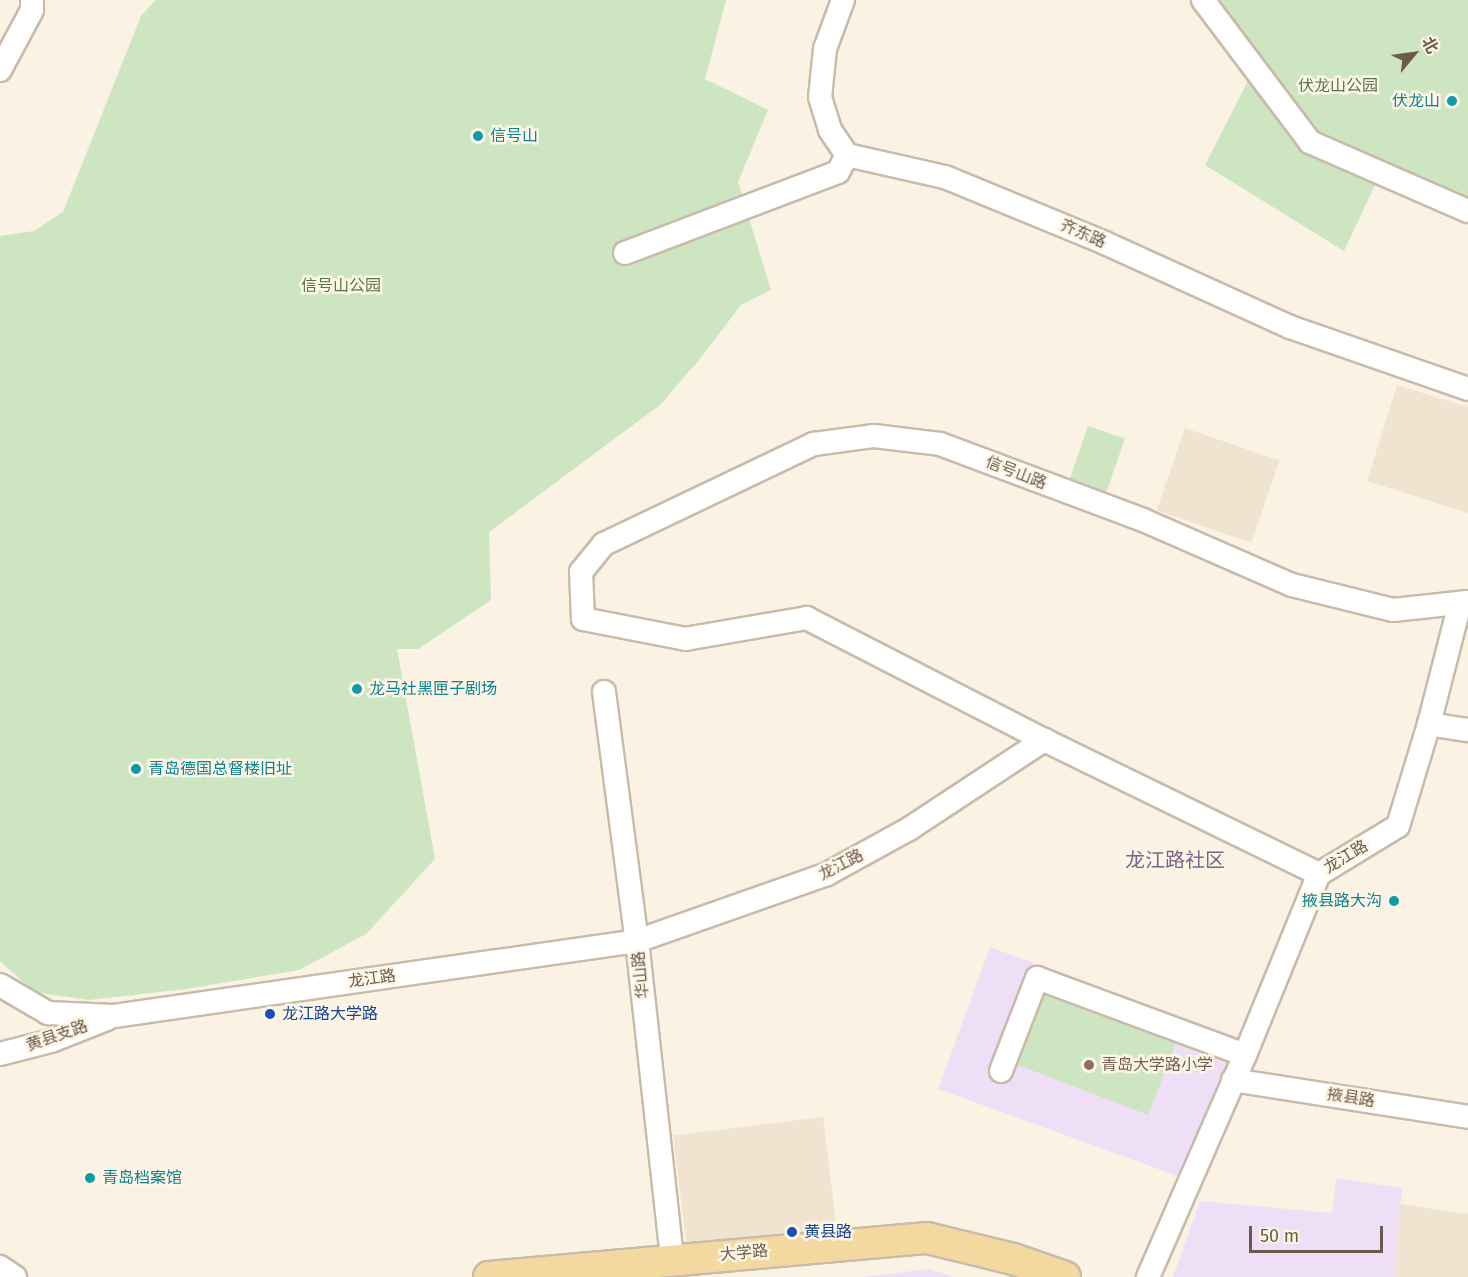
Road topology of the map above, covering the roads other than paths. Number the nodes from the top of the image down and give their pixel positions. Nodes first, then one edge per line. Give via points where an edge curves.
1 (32, 0) edge
2 (843, 0) edge
3 (1203, 0) edge
4 (0, 70) edge
5 (847, 155) junction
6 (1468, 211) edge
7 (625, 253) dead end
8 (1468, 389) edge
9 (1464, 602) edge
10 (604, 692) dead end
11 (1429, 724) junction
12 (1468, 730) edge
13 (1044, 740) junction
14 (1319, 874) junction
15 (637, 941) junction
16 (0, 985) edge
17 (114, 1016) junction
18 (0, 1054) edge
19 (1245, 1055) junction
20 (1001, 1071) dead end
21 (1233, 1080) junction
22 (1468, 1117) edge
23 (672, 1260) junction
24 (0, 1267) edge
25 (15, 1277) edge
26 (489, 1277) edge
27 (1065, 1277) edge
28 (1148, 1277) edge

1 - 4 street via 32,10
2 - 5 street via 825,49 820,97 830,130
3 - 6 street via 1310,142
5 - 7 street via 838,172
5 - 8 street, 齐东路 via 945,177 1105,243 1290,327
9 - 11 street, 龙江路
9 - 13 street, 信号山路 via 1393,610 1292,585 1143,520 940,444 874,436 814,444 604,544 581,572 583,620 686,639 807,618
10 - 15 street, 华山路
11 - 12 street
11 - 14 street, 龙江路 via 1398,826
13 - 14 street, 龙江路
13 - 15 street, 龙江路 via 909,829 827,874
14 - 19 street
15 - 17 street, 龙江路
15 - 23 street, 华山路
16 - 17 street, 龙江路 via 48,1013
17 - 18 street, 黄县支路 via 51,1041
19 - 20 street via 1037,978
19 - 21 street
21 - 22 street, 掖县路
21 - 28 street
23 - 26 main road, 大学路
23 - 27 main road, 大学路 via 927,1238 1013,1259
24 - 25 street

